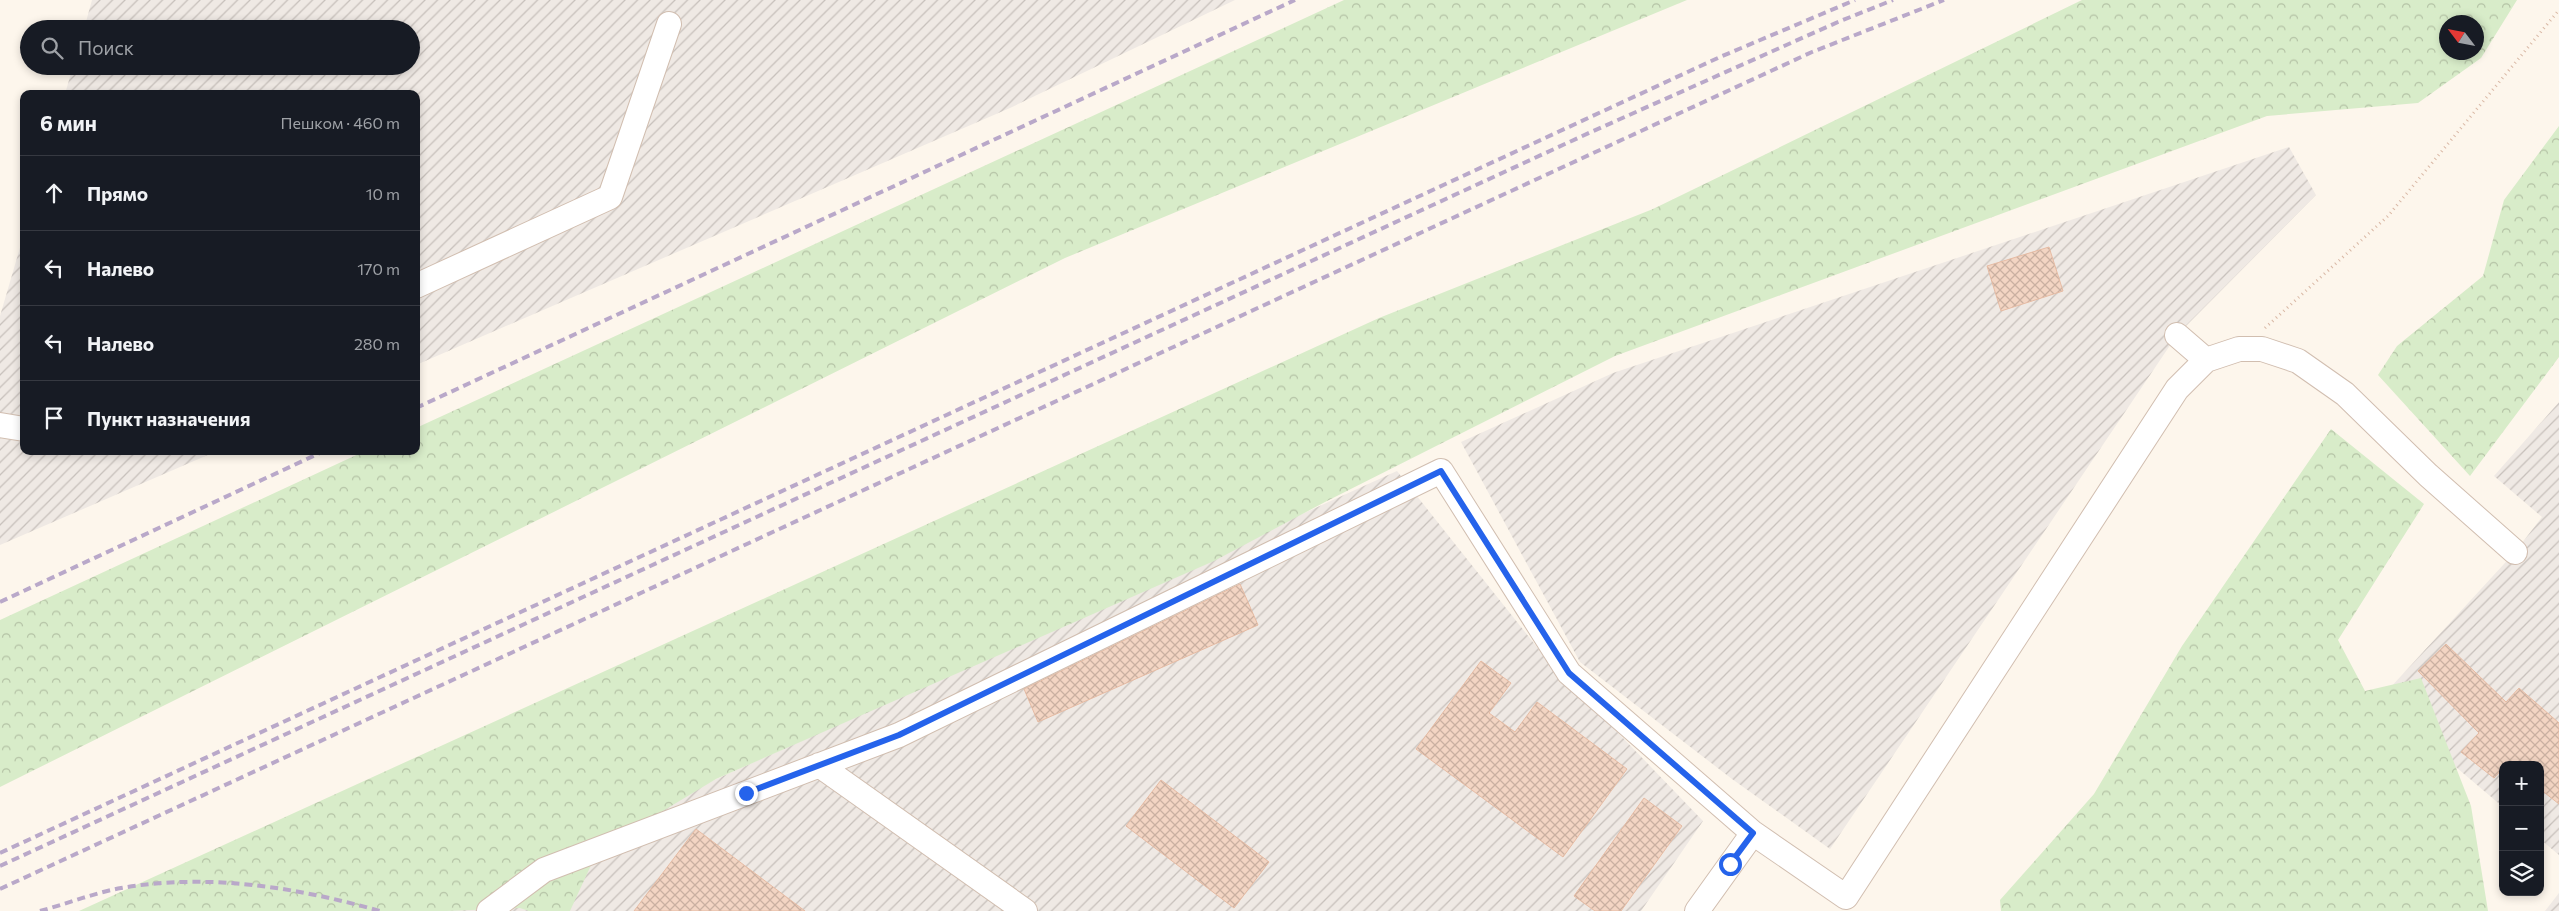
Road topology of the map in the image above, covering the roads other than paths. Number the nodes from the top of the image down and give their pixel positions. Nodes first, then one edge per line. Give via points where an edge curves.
1 (669, 24) dead end
2 (420, 284) edge
3 (2177, 335) dead end
4 (2206, 360) junction
5 (0, 425) edge
6 (20, 428) edge
7 (2515, 552) dead end
8 (819, 765) junction
9 (1753, 833) junction
10 (1840, 904) edge
11 (489, 911) edge
12 (1023, 911) edge
13 (1697, 911) edge

1 - 2 lane via 610,197
3 - 4 lane
4 - 7 lane via 2239,349 2262,349 2298,361 2345,394 2428,475
4 - 10 lane via 2177,389
5 - 6 lane
8 - 9 lane via 899,735 1441,471 1569,673
8 - 11 lane via 544,870
8 - 12 lane
9 - 10 lane
9 - 13 lane

